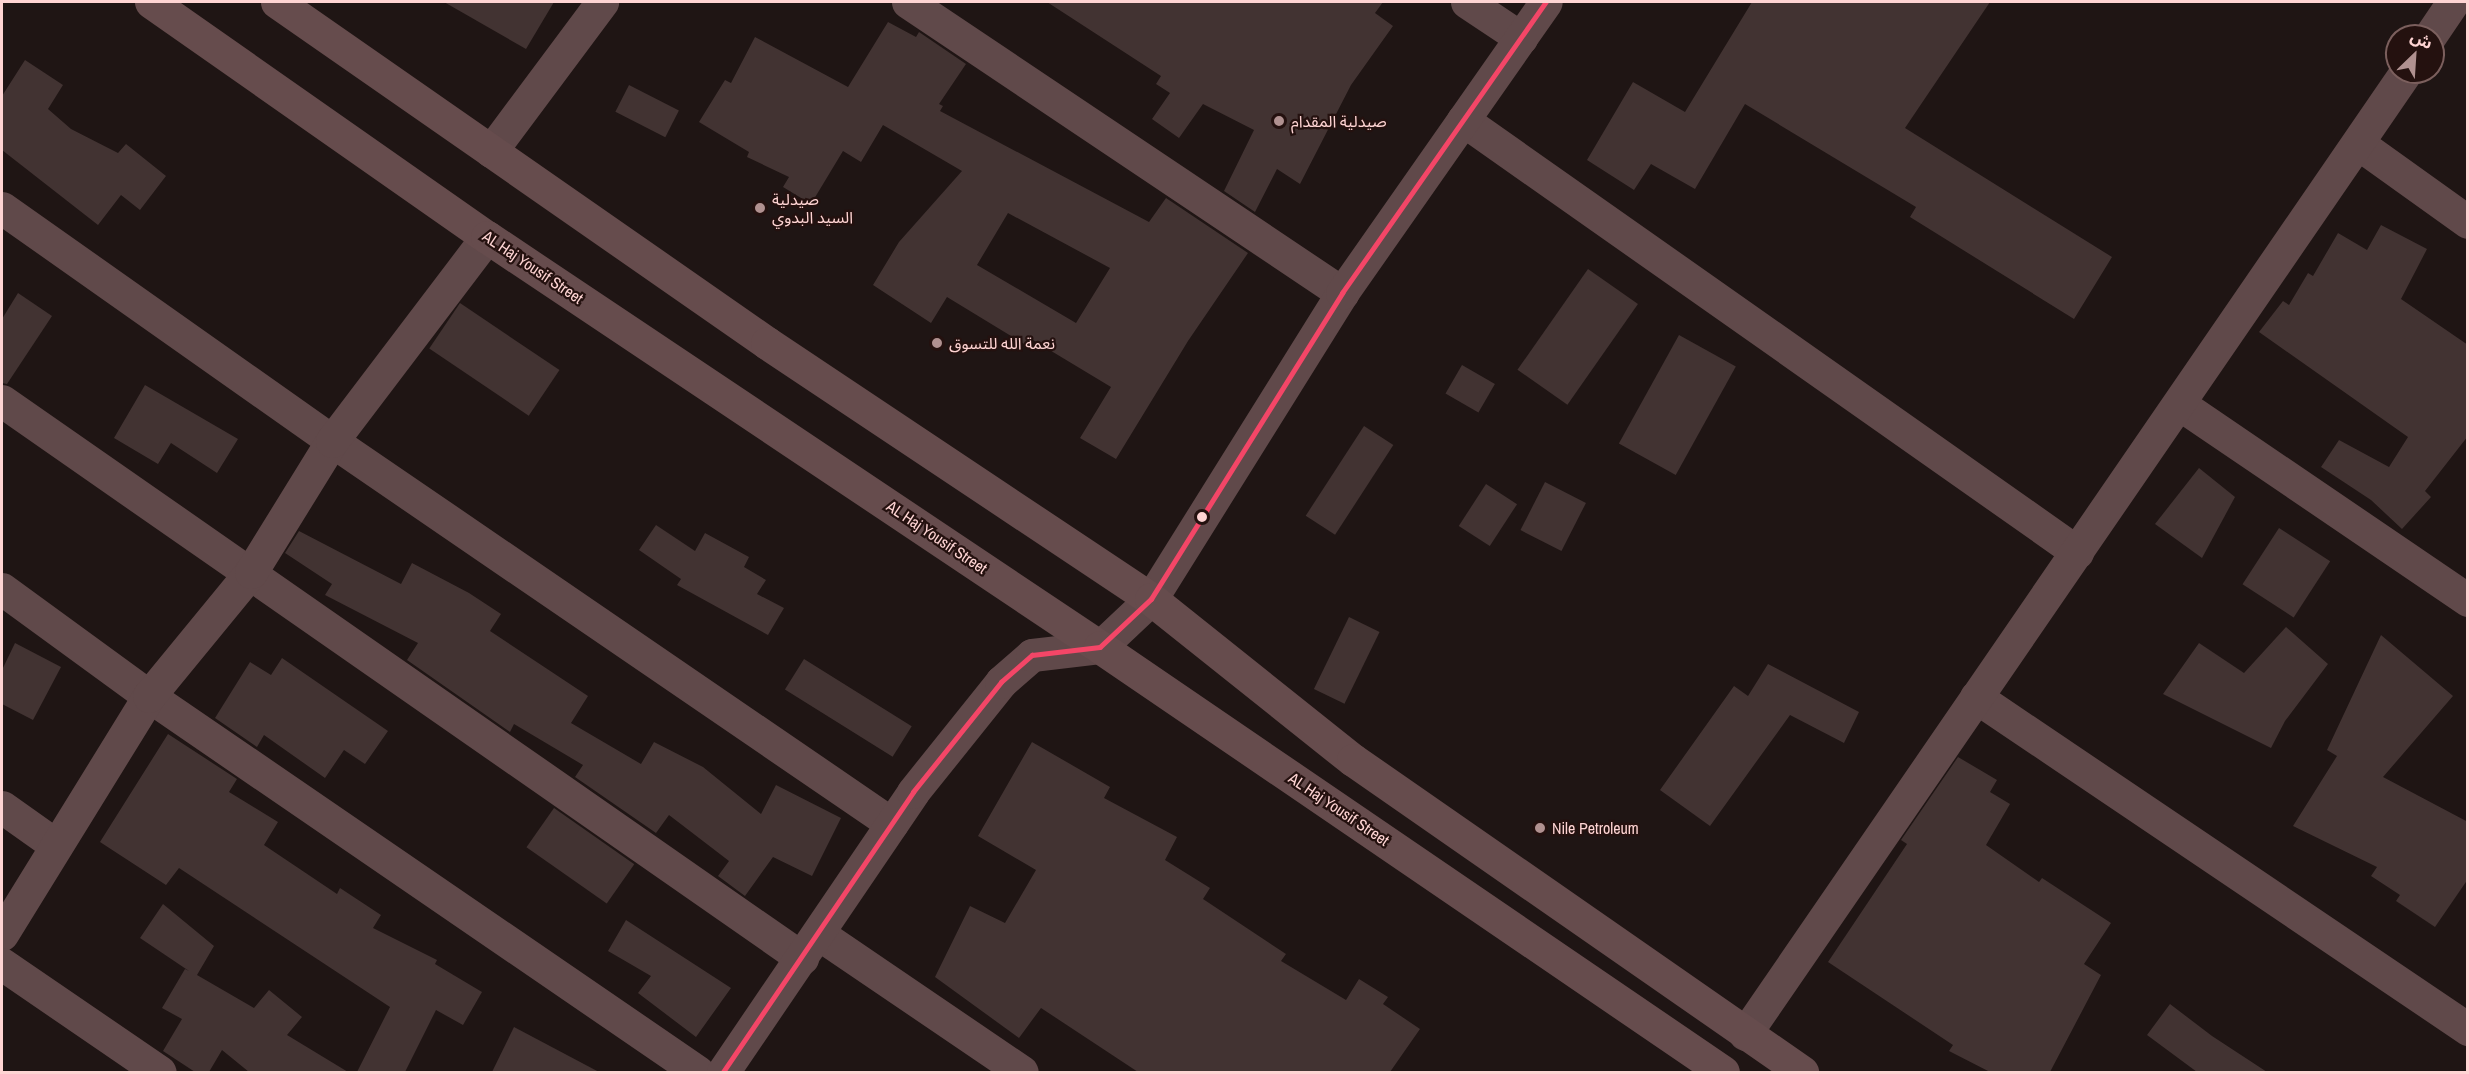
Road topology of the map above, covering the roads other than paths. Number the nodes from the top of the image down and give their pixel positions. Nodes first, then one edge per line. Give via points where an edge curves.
1 (151, 2) edge
2 (277, 2) edge
3 (602, 2) edge
4 (908, 2) edge
5 (1467, 2) edge
6 (1546, 2) edge
7 (2453, 2) edge
8 (2438, 24) edge
9 (1521, 38) junction
10 (2398, 84) edge
11 (1463, 120) junction
12 (2359, 144) junction
13 (491, 151) junction
14 (2, 208) edge
15 (2468, 222) edge
16 (487, 237) junction
17 (1342, 293) junction
18 (2, 401) edge
19 (2181, 405) junction
20 (332, 441) junction
21 (2077, 552) junction
22 (251, 572) junction
23 (2, 589) edge
24 (1151, 599) junction
25 (2468, 600) edge
26 (1100, 647) junction
27 (150, 696) junction
28 (1976, 697) junction
29 (2, 807) edge
30 (892, 824) junction
31 (54, 844) junction
32 (2, 934) edge
33 (810, 946) junction
34 (2, 964) edge
35 (2465, 1024) edge
36 (1745, 1034) junction
37 (160, 1072) edge
38 (698, 1072) edge
39 (723, 1072) edge
40 (1022, 1072) edge
41 (1720, 1072) edge
42 (1802, 1072) edge

1 - 16 main road, AL Haj Yousif Street
2 - 13 main road
3 - 13 street
4 - 17 street
5 - 9 street
6 - 9 street
7 - 8 street
9 - 11 street
10 - 12 street
11 - 17 street
11 - 21 street
12 - 15 street
12 - 19 street
13 - 24 main road via 767,343
14 - 20 street
16 - 20 street
16 - 26 main road, AL Haj Yousif Street
17 - 24 street
18 - 22 street
19 - 21 street
19 - 25 street
20 - 22 street
20 - 30 street
21 - 28 street
22 - 27 street
22 - 33 street
23 - 27 street
24 - 26 street
24 - 36 main road via 1353,760
26 - 30 street via 1032,655 1001,682
26 - 41 main road, AL Haj Yousif Street
27 - 31 street
27 - 38 street
28 - 35 street
28 - 36 street
29 - 31 street
30 - 33 street
31 - 32 street
33 - 39 street
33 - 40 street
34 - 37 street
36 - 42 main road

